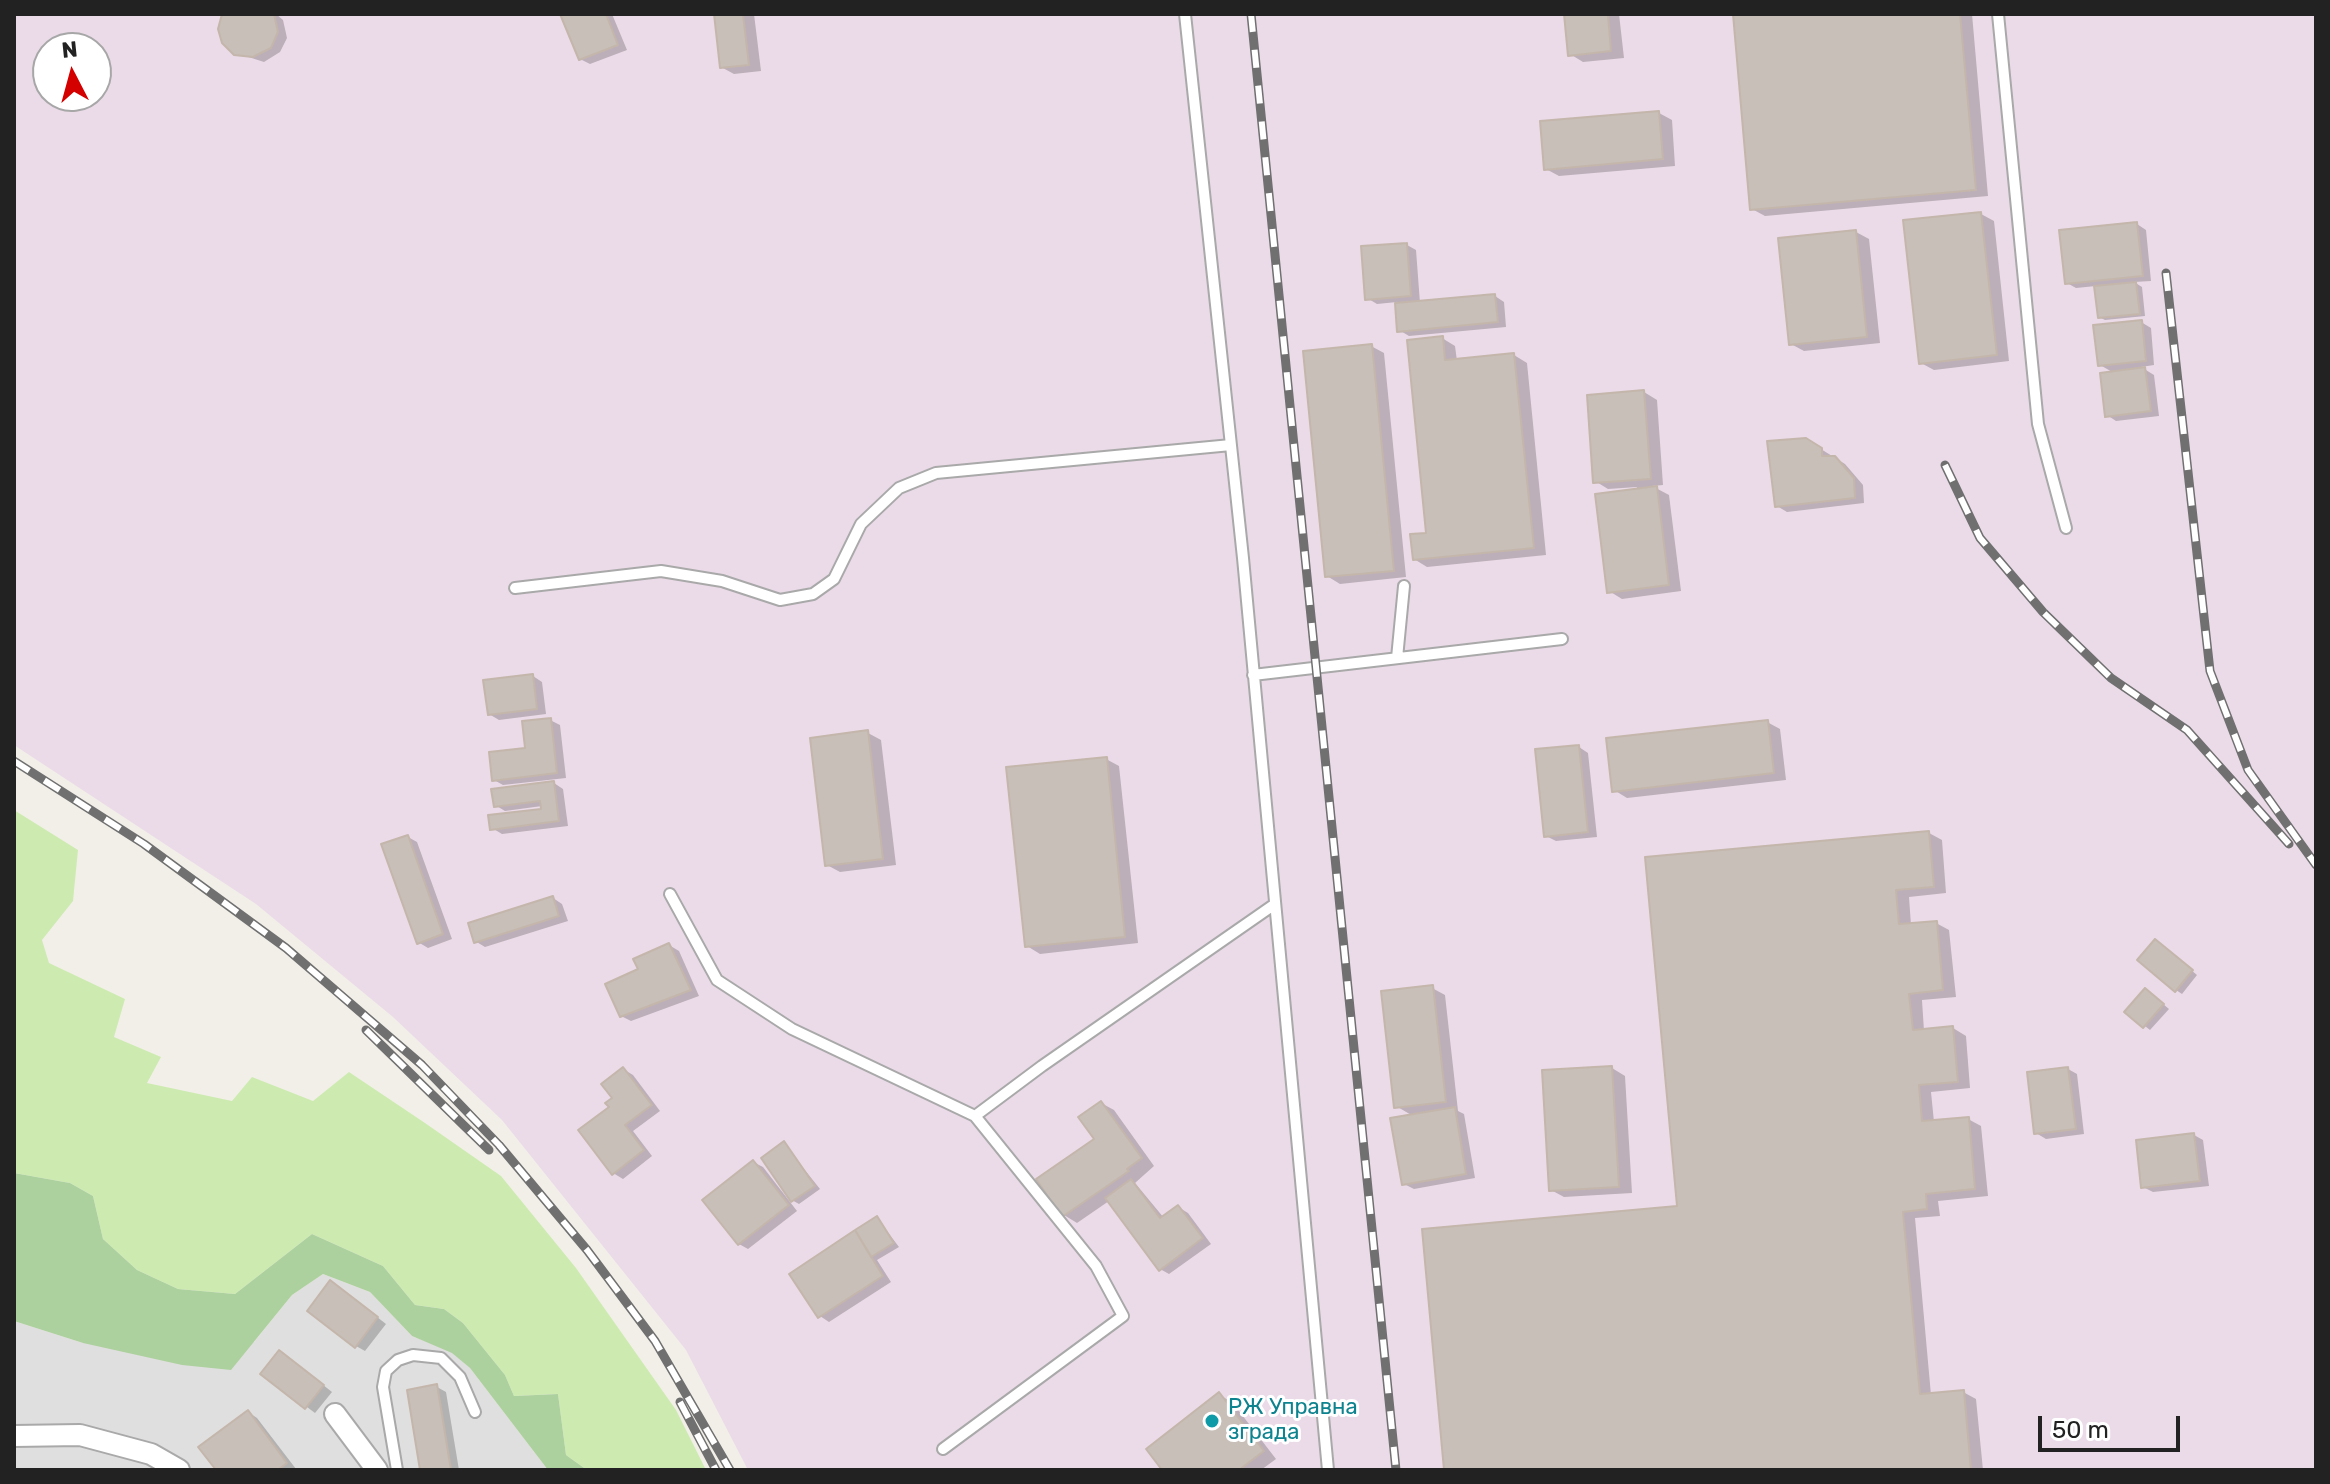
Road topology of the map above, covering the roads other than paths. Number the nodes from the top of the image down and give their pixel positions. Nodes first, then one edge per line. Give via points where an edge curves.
1 (1185, 14) edge
2 (1998, 14) edge
3 (1231, 445) junction
4 (2066, 528) dead end
5 (1404, 586) dead end
6 (515, 588) dead end
7 (1562, 639) dead end
8 (1397, 658) junction
9 (1253, 675) junction
10 (670, 894) dead end
11 (1275, 904) junction
12 (975, 1116) junction
13 (475, 1412) dead end
14 (335, 1414) dead end
15 (14, 1436) edge
16 (943, 1449) dead end
17 (179, 1470) edge
18 (377, 1470) edge
19 (397, 1470) edge
20 (1328, 1470) edge

1 - 3 lane
2 - 4 lane via 2038,424
3 - 6 lane via 936,473 899,488 861,524 834,579 813,594 780,600 722,581 661,571
3 - 9 lane
5 - 8 lane
7 - 8 lane
8 - 9 lane
9 - 11 lane
10 - 12 lane via 717,980 792,1029
11 - 12 lane
11 - 20 lane
12 - 16 lane via 1096,1266 1123,1316
13 - 19 lane via 460,1377 441,1358 413,1355 398,1360 386,1371 383,1387
14 - 18 street
15 - 17 street via 80,1435 151,1454

